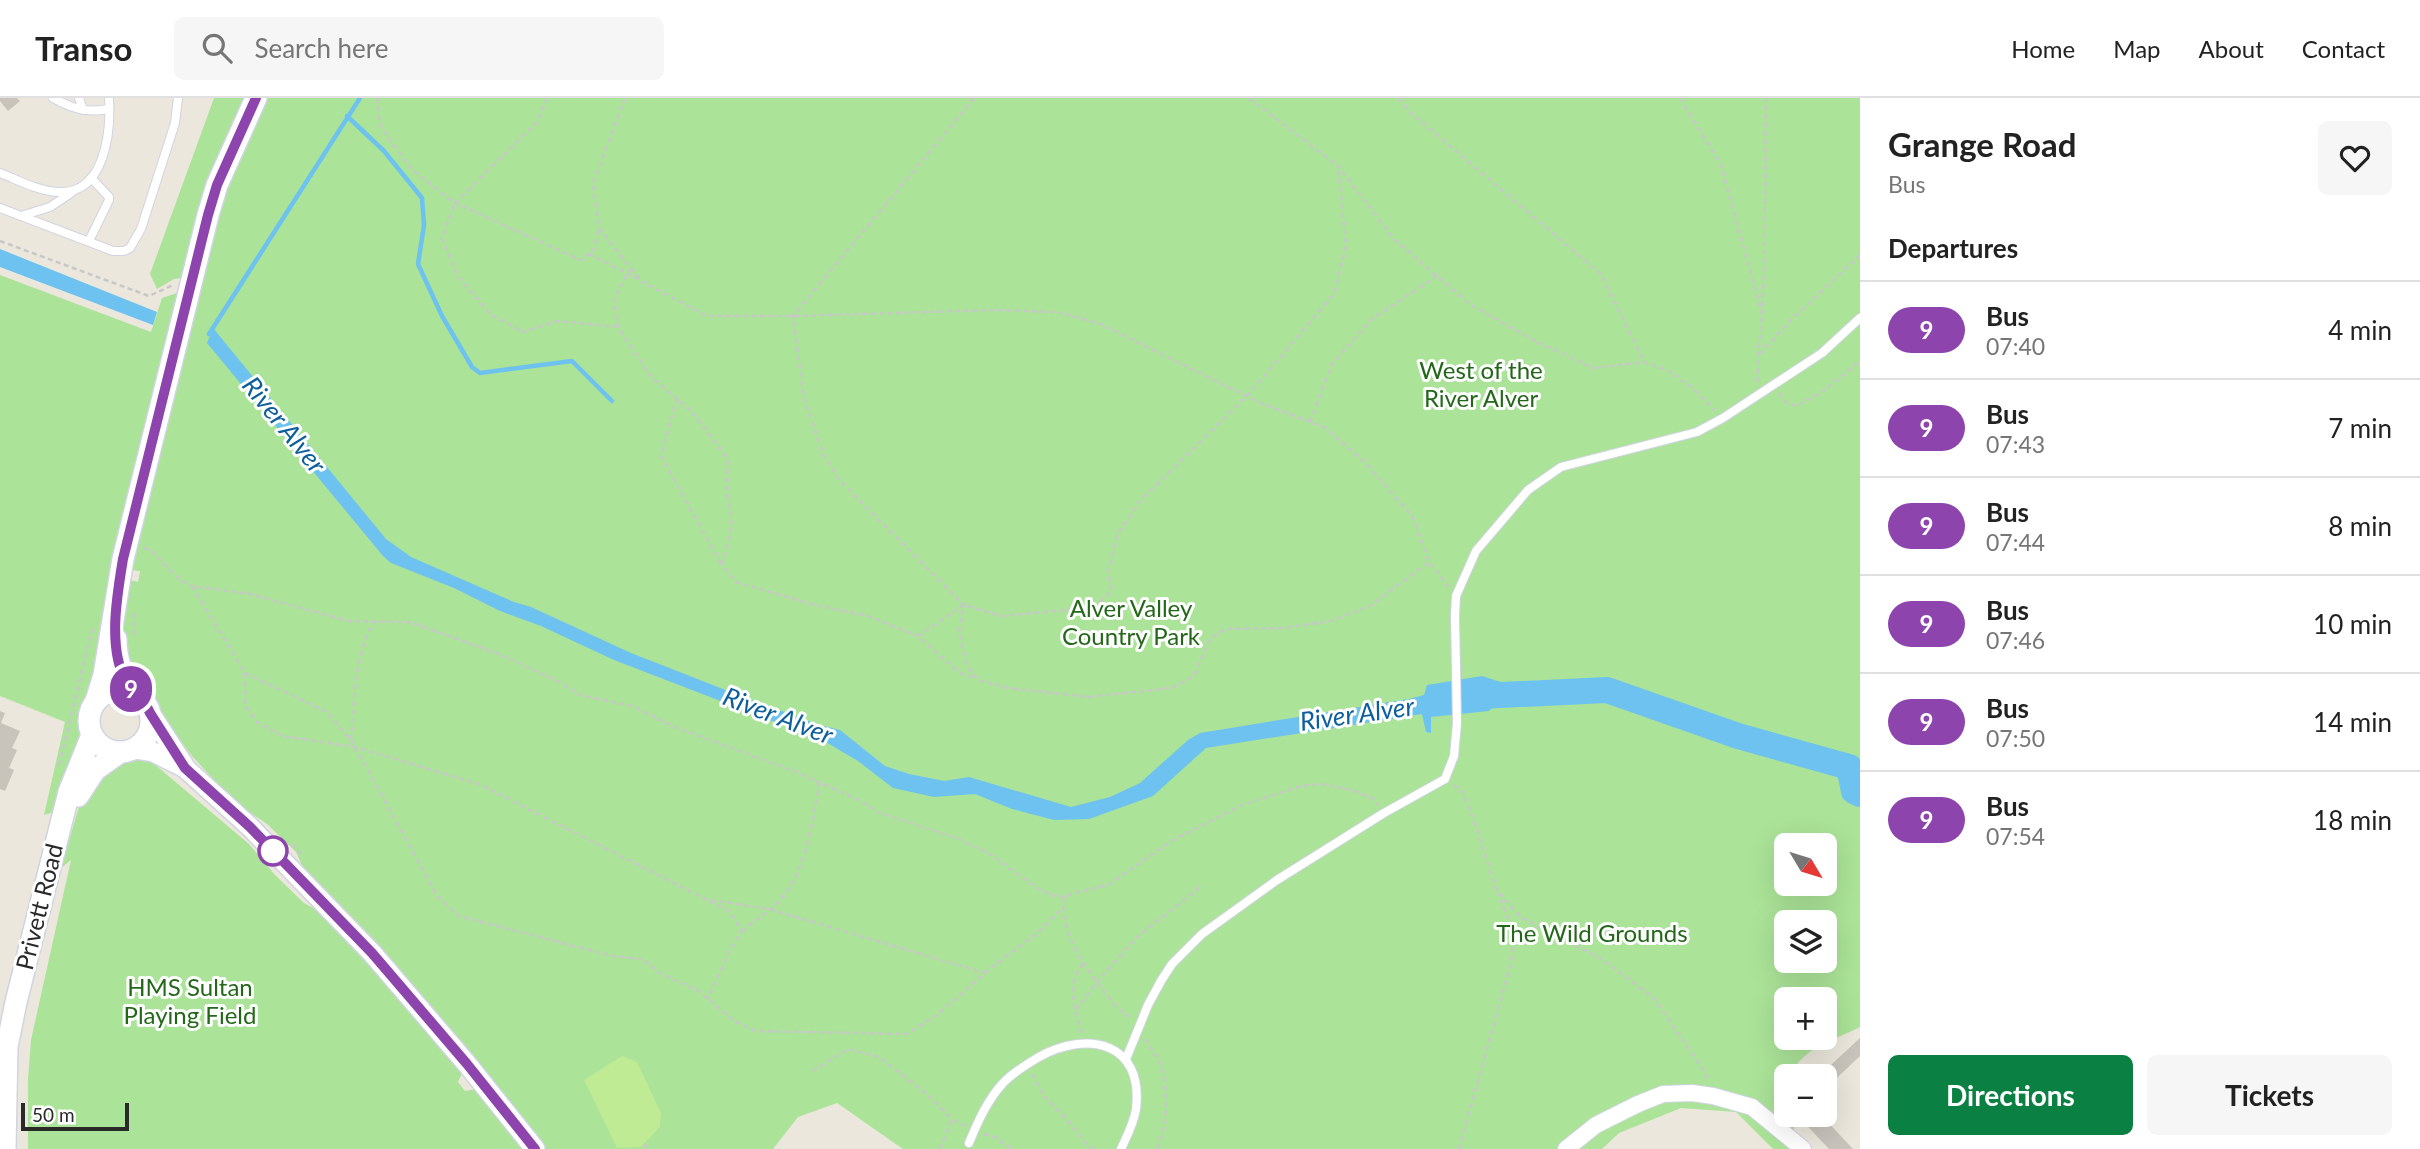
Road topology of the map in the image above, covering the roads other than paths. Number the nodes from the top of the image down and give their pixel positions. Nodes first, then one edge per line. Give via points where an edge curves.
1 (53, 98) edge
2 (79, 98) edge
3 (109, 98) edge
4 (178, 98) edge
5 (256, 98) edge
6 (110, 109) junction
7 (83, 110) junction
8 (0, 173) edge
9 (91, 178) junction
10 (74, 191) junction
11 (0, 208) edge
12 (21, 216) junction
13 (89, 241) junction
14 (1860, 318) edge
15 (126, 600) junction
16 (135, 694) junction
17 (96, 701) junction
18 (150, 713) junction
19 (92, 735) junction
20 (127, 751) junction
21 (185, 768) junction
22 (59, 832) junction
23 (1126, 1059) junction
24 (969, 1143) dead end
25 (5, 1149) edge
26 (535, 1149) edge
27 (1121, 1149) edge
28 (1566, 1149) edge
29 (1803, 1149) edge

1 - 7 lane
2 - 7 lane
3 - 6 lane
4 - 13 lane via 175,123 133,243 124,251 114,251
5 - 15 main road via 208,215 123,559
6 - 7 lane
6 - 9 lane via 105,152
8 - 10 lane via 57,192
9 - 10 lane
9 - 13 lane via 109,200
10 - 12 lane via 50,207
11 - 12 lane
12 - 13 lane
14 - 23 lane via 1822,352 1697,432 1561,467 1528,490 1476,551 1457,596 1457,723 1454,756 1445,779 1277,880 1202,934 1161,981
15 - 16 main road via 116,656
15 - 17 main road
16 - 17 main road via 114,690
16 - 18 main road
17 - 19 main road via 89,721
18 - 20 main road via 147,738
18 - 21 street
19 - 20 main road via 106,750
19 - 22 main road, Privett Road
20 - 21 street via 153,752
20 - 22 main road, Privett Road via 95,770
21 - 26 street via 250,827 372,953
22 - 25 main road, Privett Road via 8,1047
23 - 24 lane via 1104,1046 1086,1044 1049,1052 1005,1081
23 - 27 lane via 1136,1087 1136,1109
28 - 29 street via 1596,1125 1663,1094 1692,1093 1752,1107

